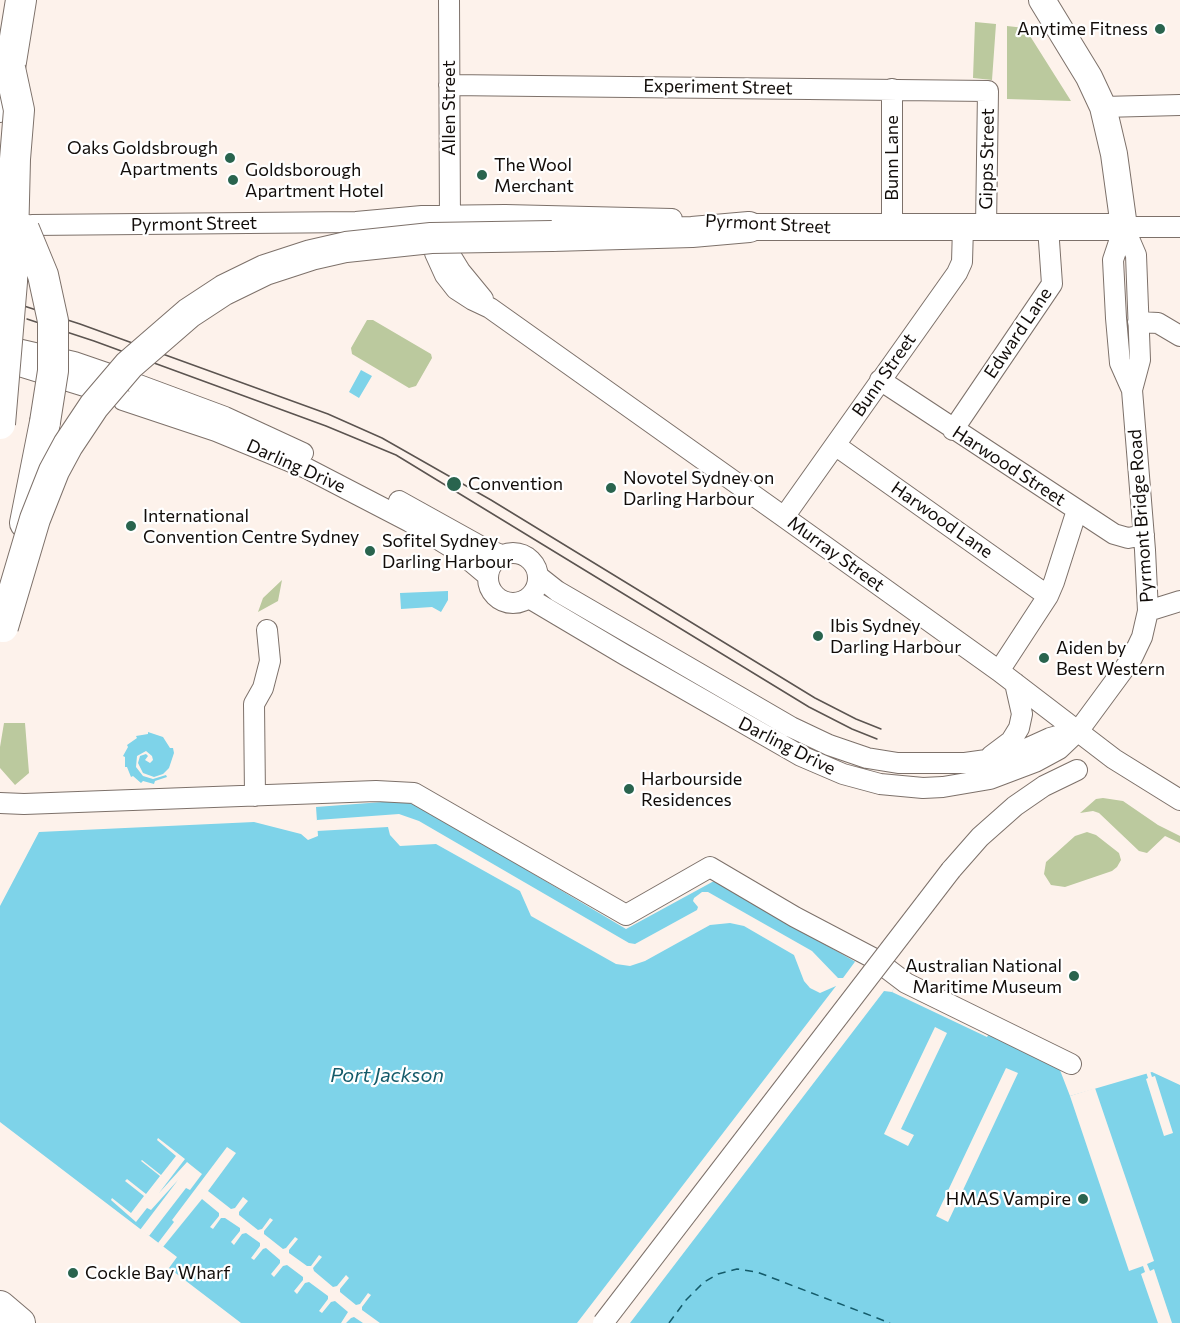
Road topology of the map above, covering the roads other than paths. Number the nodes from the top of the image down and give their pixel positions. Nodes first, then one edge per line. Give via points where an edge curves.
1 (21, 0) edge
2 (449, 0) edge
3 (1042, 0) edge
4 (10, 68) junction
5 (448, 85) junction
6 (892, 89) junction
7 (988, 91) joint
8 (1180, 105) edge
9 (0, 107) edge
10 (1103, 108) junction
11 (450, 220) junction
12 (356, 222) junction
13 (1180, 226) edge
14 (28, 227) joint
15 (391, 227) dead end
16 (749, 227) junction
17 (975, 227) junction
18 (1048, 227) junction
19 (1124, 227) junction
20 (892, 228) junction
21 (442, 253) dead end
22 (1138, 322) junction
23 (1180, 336) edge
24 (0, 345) edge
25 (0, 360) edge
26 (106, 373) dead end
27 (880, 380) junction
28 (136, 384) dead end
29 (94, 389) dead end
30 (1132, 390) junction
31 (123, 400) dead end
32 (0, 424) edge
33 (953, 430) junction
34 (835, 445) junction
35 (1077, 510) junction
36 (784, 517) junction
37 (1144, 535) junction
38 (501, 555) junction
39 (487, 575) junction
40 (538, 576) junction
41 (1048, 596) junction
42 (529, 598) junction
43 (1180, 602) edge
44 (1148, 611) junction
45 (267, 630) dead end
46 (2, 635) edge
47 (999, 670) junction
48 (1015, 682) junction
49 (1078, 730) junction
50 (980, 760) junction
51 (1077, 770) dead end
52 (255, 796) junction
53 (1180, 800) edge
54 (0, 803) edge
55 (1071, 1064) dead end
56 (0, 1306) edge
57 (20, 1323) edge
58 (603, 1323) edge

1 - 4 highway
2 - 5 street, Allen Street
3 - 10 main road, Pyrmont Bridge Road via 1089,77
4 - 9 highway
4 - 32 highway, bridge via 19,110 12,282
5 - 6 street, Experiment Street
5 - 11 street, Allen Street
6 - 7 street, Experiment Street
6 - 20 street, Bunn Lane
7 - 17 street, Gipps Street
8 - 10 street
10 - 19 main road, Pyrmont Bridge Road
11 - 12 street, Pyrmont Street via 398,217
11 - 16 street, Pyrmont Street via 601,216
12 - 14 street, Pyrmont Street
12 - 15 street, Pyrmont Street
13 - 19 street, Pyrmont Street
14 - 46 highway, bridge via 49,299 53,371
16 - 20 main road, Pyrmont Street
16 - 46 highway, bridge via 692,232 432,238 346,247 266,270 224,290 189,313 129,365 68,445 35,519
17 - 18 main road, Pyrmont Street
17 - 20 main road, Pyrmont Street
17 - 27 street, Bunn Street via 957,273
18 - 19 main road, Pyrmont Street
18 - 33 street, Edward Lane via 1053,284
19 - 22 street, Pyrmont Bridge Road via 1136,255
19 - 30 street, Pyrmont Bridge Road via 1113,260 1120,363
21 - 36 street, Murray Street via 456,289 490,308
22 - 23 street via 1158,323
22 - 30 street, Pyrmont Bridge Road via 1140,360
24 - 26 street
25 - 29 street
27 - 33 street, Harwood Street
27 - 34 street, Bunn Street
28 - 38 street, Darling Drive via 225,417 292,448
30 - 37 street, Pyrmont Bridge Road
31 - 39 street, Darling Drive via 216,431 306,468 410,522 462,554
33 - 35 street, Harwood Street
34 - 36 street, Bunn Street
34 - 41 street, Harwood Lane
35 - 37 street, Harwood Street via 1114,534
35 - 41 street
36 - 47 street, Murray Street
37 - 44 street, Pyrmont Bridge Road
38 - 39 street
38 - 40 street via 526,556
39 - 42 street via 490,590 501,601 515,603
40 - 42 street
40 - 50 street, Darling Drive via 557,591 791,727 845,752 898,764 953,765
41 - 47 street
42 - 49 street, Darling Drive via 801,756 880,784 923,788 972,783 1035,762 1059,749
43 - 44 street
44 - 49 street, Pyrmont Bridge Road via 1132,658
45 - 52 street via 270,661 254,704
47 - 48 street, Murray Street
48 - 49 street, Murray Street
48 - 50 street via 1022,714 1019,728 1005,747
49 - 50 street, Darling Drive via 1008,757
49 - 53 street, Murray Street via 1123,765
51 - 58 street, bridge via 1015,806 951,870
52 - 54 street
52 - 55 street via 414,793 626,915 710,867 873,958 906,983
56 - 57 highway

